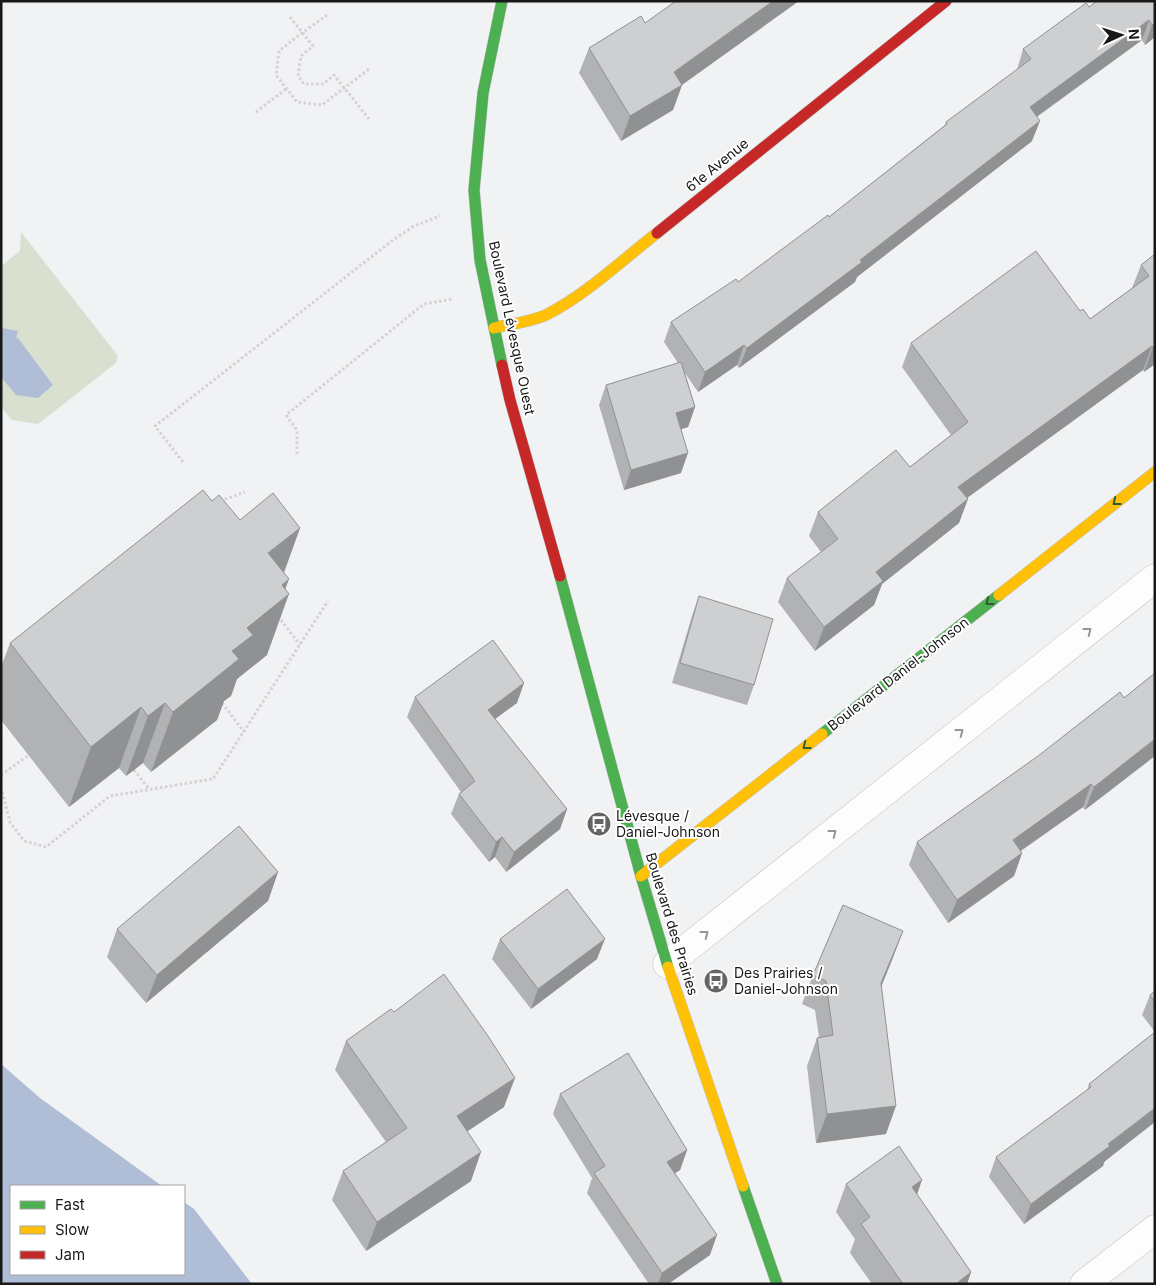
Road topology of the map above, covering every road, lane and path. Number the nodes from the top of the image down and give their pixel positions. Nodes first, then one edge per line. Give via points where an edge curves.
1 (502, 1) edge
2 (946, 1) edge
3 (327, 15) dead end
4 (290, 17) dead end
5 (302, 33) junction
6 (369, 69) dead end
7 (345, 88) junction
8 (286, 89) junction
9 (256, 112) dead end
10 (369, 119) dead end
11 (442, 215) dead end
12 (453, 299) dead end
13 (494, 328) junction
14 (297, 454) dead end
15 (183, 462) dead end
16 (1155, 472) edge
17 (246, 492) dead end
18 (216, 502) edge
19 (558, 568) joint
20 (1155, 578) edge
21 (328, 601) dead end
22 (276, 614) edge
23 (300, 645) junction
24 (222, 703) edge
25 (244, 732) junction
26 (29, 755) dead end
27 (134, 770) edge
28 (1, 775) edge
29 (1, 787) edge
30 (149, 789) junction
31 (641, 876) junction
32 (667, 964) junction
33 (1155, 1228) edge
34 (777, 1284) edge
35 (1084, 1284) edge

1 - 13 street, Boulevard Lévesque Ouest via 483,93 474,190 480,260
2 - 13 street, 61e Avenue via 587,289 545,315
3 - 5 path
4 - 5 path
5 - 7 path via 313,46 301,56 298,76 304,84 323,84 334,75
5 - 8 path via 280,51 276,75
6 - 7 path
7 - 8 path via 322,105 298,102
7 - 10 path
8 - 9 path
11 - 15 path via 414,226 393,240 155,426
12 - 14 path via 424,304 286,415 297,430
13 - 19 street, Boulevard Lévesque Ouest via 510,400
16 -> 31 street, Boulevard Daniel-Johnson
17 - 18 path
19 - 31 street, Boulevard des Prairies
32 -> 20 street
21 - 23 path
22 - 23 path
23 - 25 path
24 - 25 path
25 - 30 path via 213,779
26 - 28 path
27 - 30 path
29 - 30 path via 10,822 24,841 46,847 110,796
31 - 32 street, Boulevard des Prairies
32 - 34 street, Boulevard des Prairies
33 - 35 street

